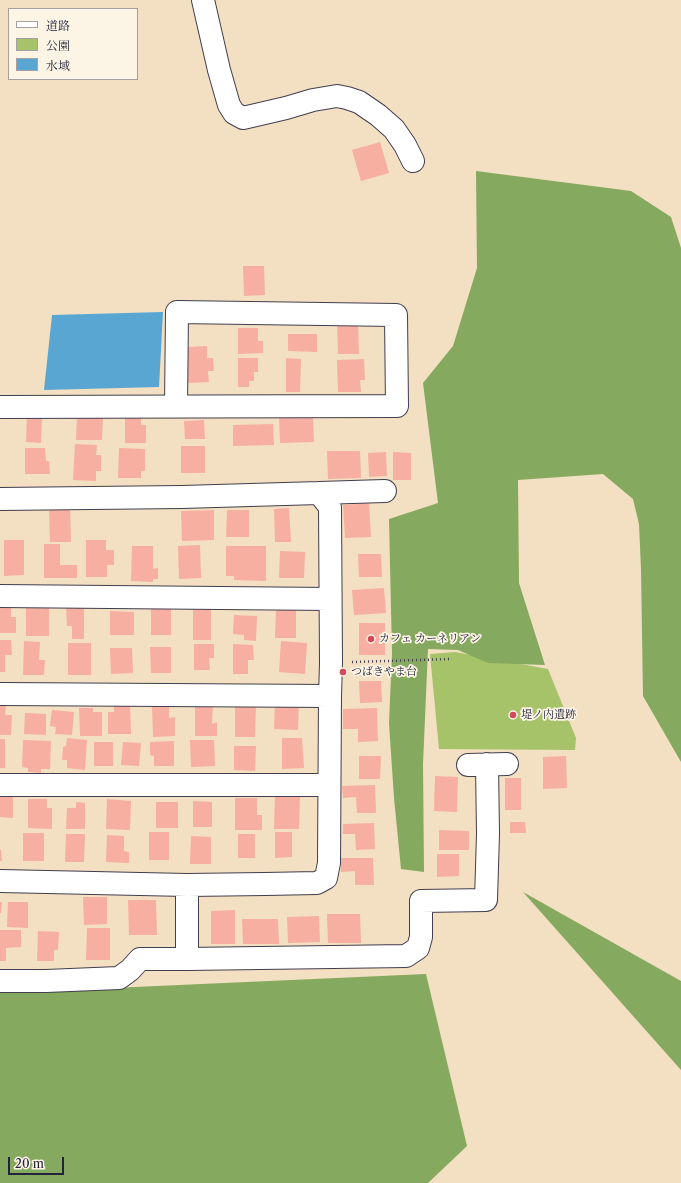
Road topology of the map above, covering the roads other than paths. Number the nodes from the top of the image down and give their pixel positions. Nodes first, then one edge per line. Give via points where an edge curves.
1 (203, 0) edge
2 (413, 161) dead end
3 (176, 406) junction
4 (0, 407) edge
5 (385, 491) dead end
6 (319, 493) junction
7 (0, 499) edge
8 (0, 596) edge
9 (330, 599) junction
10 (0, 694) edge
11 (330, 696) junction
12 (488, 765) dead end
13 (0, 785) edge
14 (329, 785) junction
15 (0, 881) edge
16 (187, 885) junction
17 (187, 959) junction
18 (0, 981) edge

1 - 2 street via 219,70 229,105 234,113 242,118 314,100 337,96 347,98 359,102 394,129
3 - 3 street via 397,406 396,315 177,312
3 - 4 street
5 - 6 street
6 - 7 street
6 - 9 street via 330,507
8 - 9 street
9 - 11 street
10 - 11 street
11 - 14 street
12 - 17 street via 486,900 421,901 421,937 418,948 406,956
13 - 14 street
14 - 16 street via 330,863 326,878 317,883
15 - 16 street
16 - 17 street
17 - 18 street via 140,959 119,978

